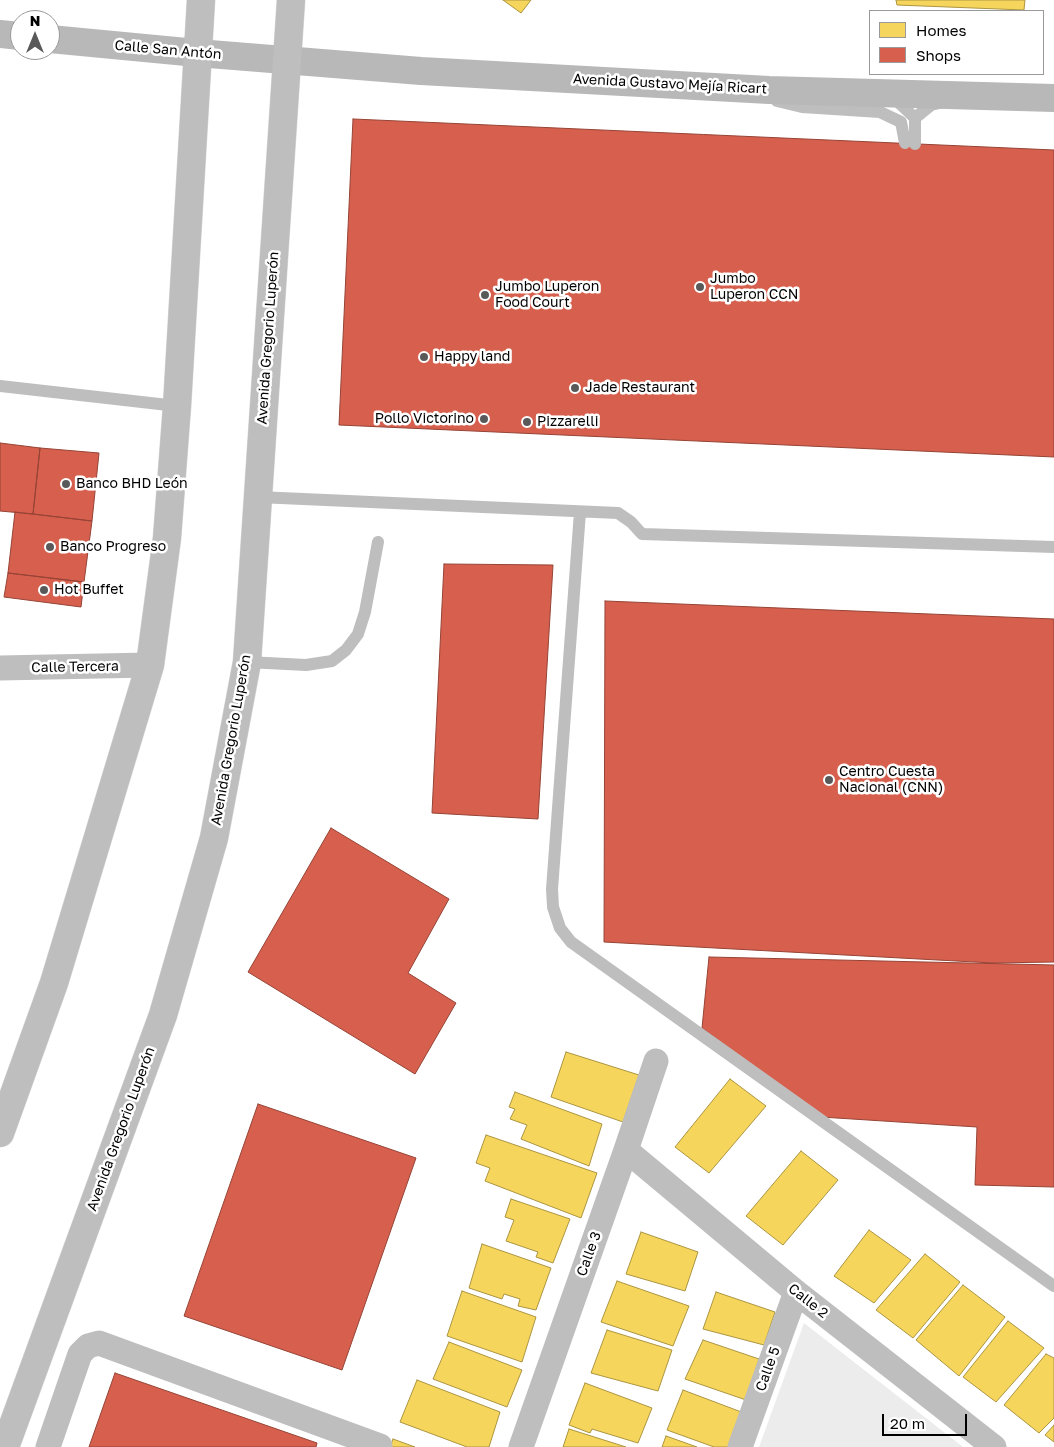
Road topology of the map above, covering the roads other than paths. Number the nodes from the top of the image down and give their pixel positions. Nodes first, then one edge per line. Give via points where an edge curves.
1 (201, 0) edge
2 (290, 0) edge
3 (60, 40) edge
4 (197, 53) junction
5 (286, 59) junction
6 (769, 90) junction
7 (870, 93) junction
8 (966, 96) junction
9 (1054, 98) edge
10 (915, 118) junction
11 (0, 386) edge
12 (177, 406) junction
13 (258, 497) junction
14 (580, 512) junction
15 (378, 542) dead end
16 (1054, 547) edge
17 (247, 662) junction
18 (150, 665) junction
19 (0, 668) edge
20 (656, 1061) dead end
21 (0, 1130) edge
22 (626, 1150) junction
23 (1054, 1286) edge
24 (796, 1292) junction
25 (380, 1446) edge
26 (5, 1447) edge
27 (48, 1447) edge
28 (521, 1447) edge
29 (740, 1447) edge
30 (994, 1447) edge

1 - 4 main road
2 - 5 main road, Avenida Gregorio Luperón
3 - 4 street, Calle San Antón
4 - 5 street, Calle San Antón
4 - 12 main road
5 - 6 street, Avenida Gustavo Mejía Ricart via 422,71
5 - 13 main road, Avenida Gregorio Luperón
6 - 7 street, Avenida Gustavo Mejía Ricart
6 - 10 lane via 772,99 802,106 880,112 901,122 910,144
7 - 8 street, Avenida Gustavo Mejía Ricart
7 - 10 lane via 898,101
8 - 9 street, Avenida Gustavo Mejía Ricart
8 - 10 lane via 931,105
11 - 12 lane
12 - 18 main road via 167,538
13 - 14 lane
13 - 17 main road, Avenida Gregorio Luperón
14 - 16 lane via 618,513 642,534
14 - 23 lane via 552,889 552,907 560,928 570,942
15 - 17 lane via 365,612 358,634 346,650 332,660 306,665
17 - 26 main road, Avenida Gregorio Luperón via 214,838 163,1015
18 - 19 street, Calle Tercera
18 - 21 main road via 54,983
20 - 22 street, Calle 3
22 - 24 street, Calle 2
22 - 28 street, Calle 3
24 - 29 street, Calle 5
24 - 30 street, Calle 2
25 - 27 street via 99,1343 88,1346 80,1354

